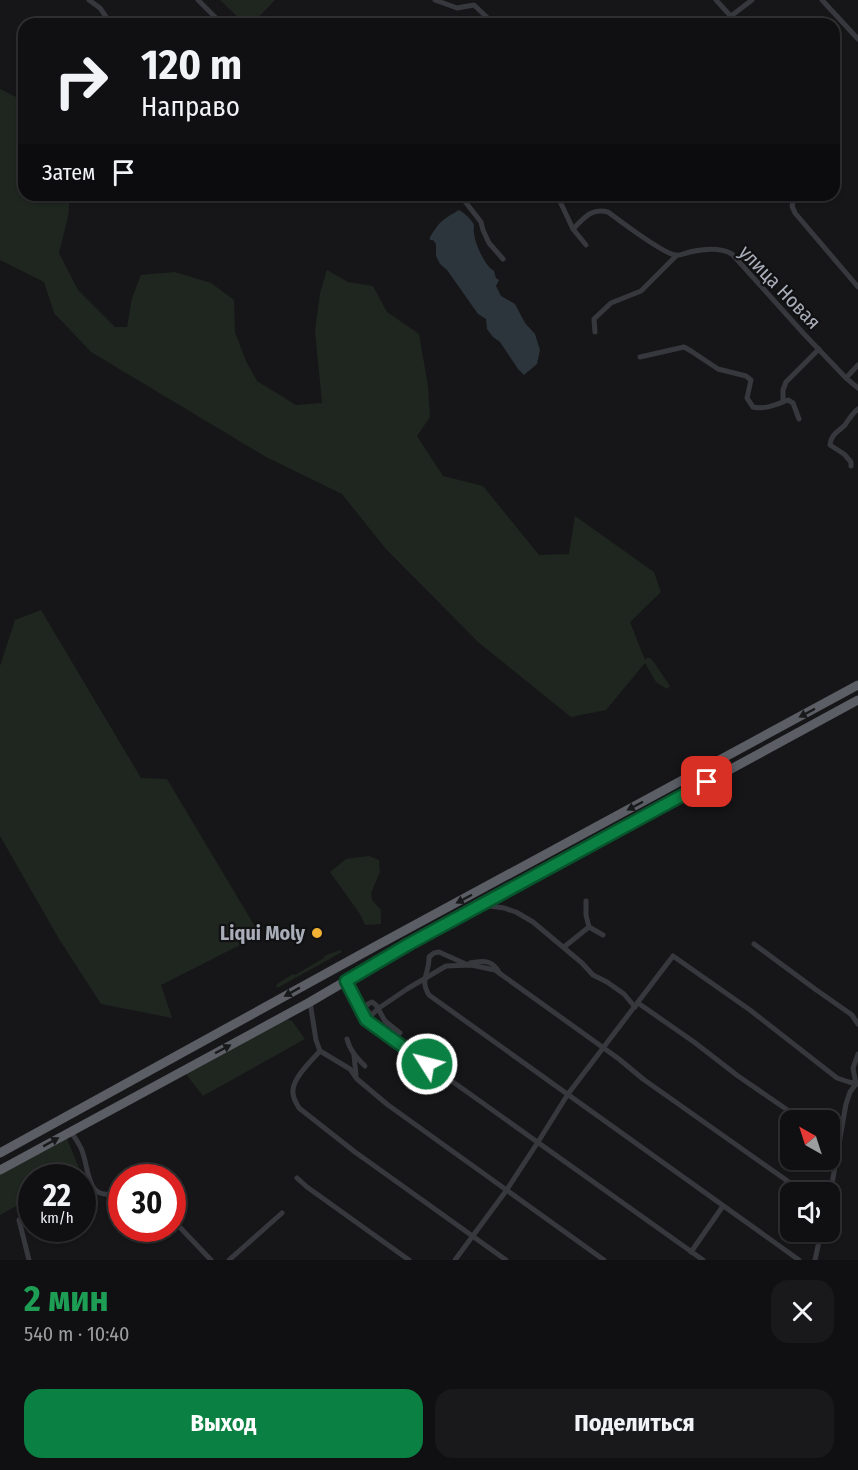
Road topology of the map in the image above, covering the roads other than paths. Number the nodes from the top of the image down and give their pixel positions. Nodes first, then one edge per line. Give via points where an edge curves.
1 (88, 0) edge
2 (198, 0) edge
3 (435, 0) edge
4 (717, 0) edge
5 (752, 0) edge
6 (822, 0) edge
7 (731, 16) joint
8 (107, 18) edge
9 (216, 18) edge
10 (488, 18) edge
11 (839, 18) edge
12 (840, 20) edge
13 (858, 39) edge
14 (465, 201) edge
15 (560, 201) edge
16 (793, 201) edge
17 (573, 229) junction
18 (586, 245) dead end
19 (676, 256) junction
20 (503, 259) dead end
21 (858, 287) edge
22 (595, 332) dead end
23 (819, 349) junction
24 (640, 357) dead end
25 (858, 365) edge
26 (846, 378) junction
27 (858, 388) edge
28 (783, 402) junction
29 (858, 409) edge
30 (799, 418) dead end
31 (851, 466) dead end
32 (858, 685) edge
33 (858, 700) edge
34 (586, 901) dead end
35 (482, 905) junction
36 (589, 927) junction
37 (603, 935) dead end
38 (754, 944) dead end
39 (564, 947) junction
40 (468, 965) junction
41 (425, 978) junction
42 (346, 981) junction
43 (310, 1002) junction
44 (637, 1005) junction
45 (378, 1009) junction
46 (371, 1015) junction
47 (366, 1020) junction
48 (858, 1024) edge
49 (400, 1033) dead end
50 (347, 1039) dead end
51 (604, 1048) junction
52 (320, 1051) junction
53 (858, 1054) edge
54 (354, 1055) junction
55 (365, 1066) dead end
56 (357, 1079) junction
57 (857, 1084) edge
58 (568, 1094) junction
59 (787, 1110) edge
60 (70, 1131) junction
61 (840, 1137) edge
62 (538, 1142) junction
63 (0, 1153) edge
64 (0, 1170) edge
65 (297, 1178) dead end
66 (788, 1182) edge
67 (506, 1191) junction
68 (108, 1195) edge
69 (723, 1206) junction
70 (282, 1214) dead end
71 (186, 1234) edge
72 (473, 1236) junction
73 (24, 1242) edge
74 (819, 1242) edge
75 (691, 1252) junction
76 (699, 1259) edge
77 (29, 1260) edge
78 (211, 1260) edge
79 (230, 1260) edge
80 (409, 1260) edge
81 (455, 1260) edge
82 (506, 1260) edge
83 (604, 1260) edge
84 (799, 1260) edge
85 (815, 1260) edge

1 - 8 street
2 - 9 street
3 - 10 street via 457,8 474,5
4 - 7 street
5 - 7 street
6 - 11 street
12 - 13 street
14 - 20 street
15 - 17 street
16 - 21 street via 795,213
17 - 18 street
17 - 19 street via 596,210 608,212
19 - 22 street via 641,291 603,309 594,319
19 - 23 street, улица Новая via 701,250 732,254
23 - 26 street, улица Новая
23 - 28 street via 786,382
24 - 28 street via 684,347 718,369 746,376 751,381 747,398 753,408
25 - 26 street
26 - 27 street, улица Новая
28 - 30 street via 793,403
29 - 31 street via 830,441
32 -> 63 highway
33 - 35 highway
34 - 36 street
35 - 39 street via 516,912
35 - 42 highway
36 - 37 street
36 - 39 street
38 - 48 street via 852,1015
39 - 44 street via 593,975
40 - 41 street via 446,966
40 - 41 street via 434,953 429,957
40 - 51 street via 495,970
41 - 45 street
41 - 58 street via 424,987 429,995
42 - 43 highway
42 - 47 street
43 - 52 street
60 -> 43 highway
44 - 51 street
44 - 57 street via 673,956 837,1078
44 - 59 street
45 - 46 street
45 - 46 street via 372,1002 368,1004 365,1008
45 - 49 street
46 - 47 street
47 - 62 street
50 - 54 street
51 - 58 street
51 - 66 street
52 - 56 street via 350,1069
52 - 72 street via 292,1091 299,1108
53 - 57 street via 854,1068
54 - 55 street
54 - 56 street
56 - 67 street
57 - 61 street via 846,1104
58 - 62 street
58 - 69 street
64 -> 60 highway
60 - 68 street via 81,1147 90,1183 97,1192
62 - 67 street
62 - 75 street
65 - 80 street
67 - 72 street
67 - 83 street
69 - 75 street
69 - 84 street
70 - 79 street
71 - 78 street
72 - 81 street
72 - 82 street
73 - 77 street
74 - 85 street
75 - 76 street

